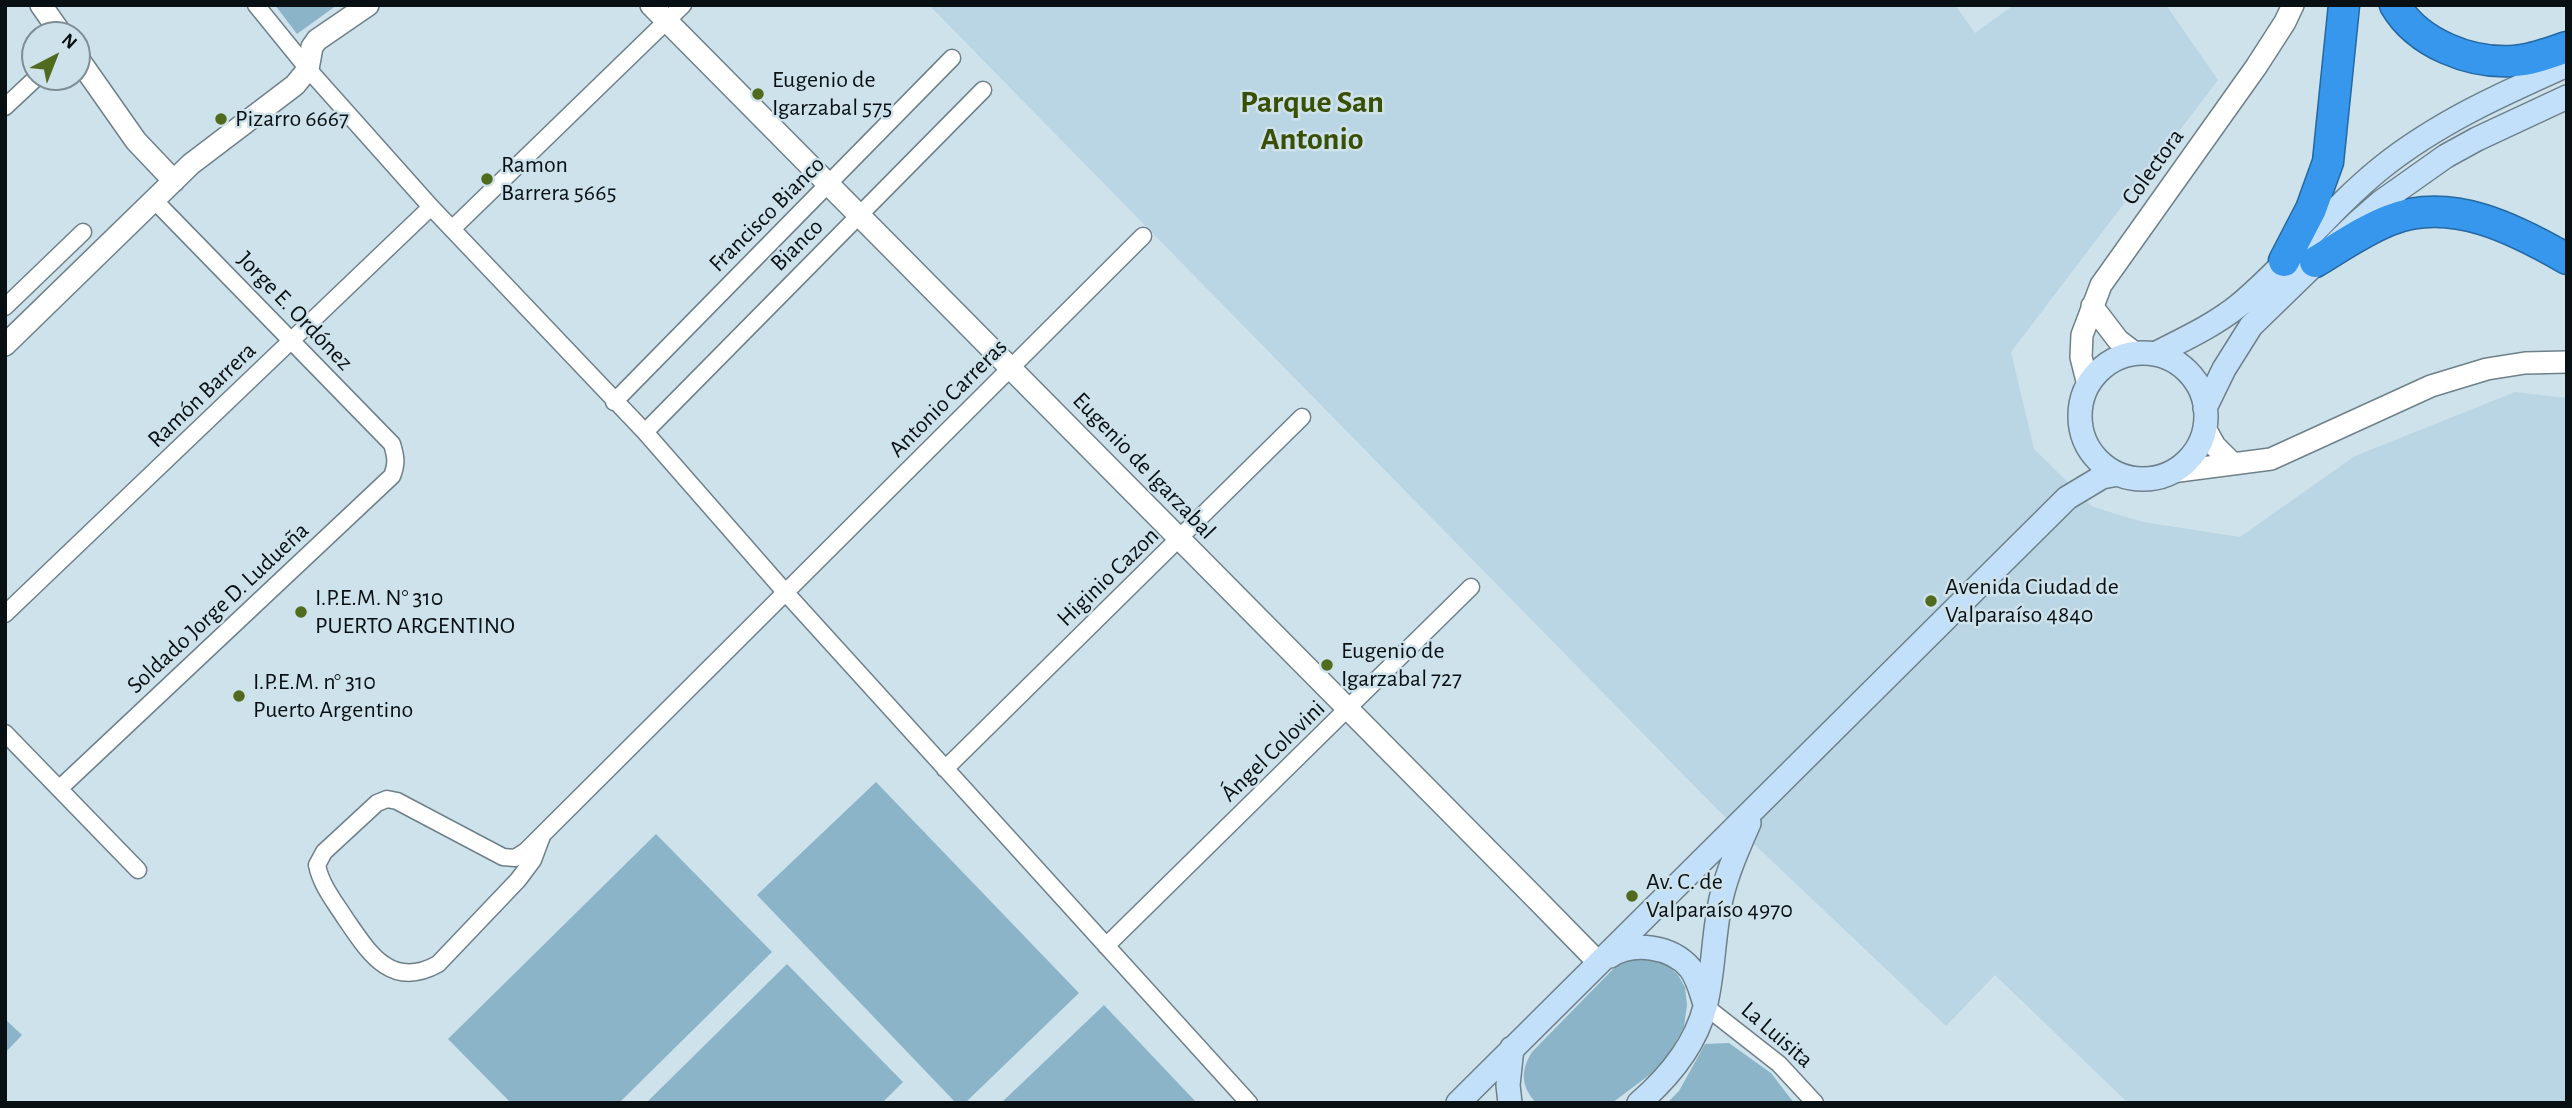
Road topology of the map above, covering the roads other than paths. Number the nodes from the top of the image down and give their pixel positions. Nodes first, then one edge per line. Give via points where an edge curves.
1 (41, 5) edge
2 (256, 5) edge
3 (369, 5) edge
4 (651, 5) edge
5 (683, 5) edge
6 (2293, 5) edge
7 (2344, 5) edge
8 (2395, 5) edge
9 (52, 21) edge
10 (667, 22) junction
11 (2567, 47) edge
12 (952, 58) dead end
13 (2567, 65) edge
14 (308, 69) junction
15 (91, 77) edge
16 (983, 90) dead end
17 (22, 91) edge
18 (2567, 97) edge
19 (5, 107) edge
20 (174, 181) junction
21 (828, 185) junction
22 (155, 201) junction
23 (431, 208) junction
24 (859, 215) junction
25 (452, 229) junction
26 (83, 232) dead end
27 (1143, 236) dead end
28 (2567, 259) edge
29 (2284, 261) junction
30 (2315, 262) junction
31 (2092, 306) junction
32 (5, 307) edge
33 (292, 340) junction
34 (5, 345) edge
35 (2145, 354) junction
36 (2567, 362) edge
37 (1011, 366) junction
38 (2088, 385) junction
39 (614, 402) junction
40 (1302, 417) dead end
41 (2205, 418) junction
42 (645, 432) junction
43 (2086, 443) junction
44 (396, 456) joint
45 (2232, 463) junction
46 (2171, 472) junction
47 (2118, 474) junction
48 (2067, 498) junction
49 (1179, 540) junction
50 (1471, 587) dead end
51 (786, 593) junction
52 (5, 614) edge
53 (1349, 708) junction
54 (5, 733) edge
55 (945, 769) junction
56 (60, 788) junction
57 (1754, 811) junction
58 (542, 836) junction
59 (138, 870) dead end
60 (1106, 946) junction
61 (1599, 964) junction
62 (1705, 1006) junction
63 (1512, 1048) junction
64 (1249, 1103) edge
65 (1458, 1103) edge
66 (1510, 1103) edge
67 (1639, 1103) edge
68 (1815, 1103) edge

1 - 9 street
2 - 14 street
3 - 14 street via 317,40
4 - 10 street, Eugenio de Igarzabal
5 - 10 street
6 - 31 street, Colectora via 2256,68 2108,274
7 - 29 highway via 2328,162 2312,209
8 - 11 highway via 2417,30 2466,56 2513,61
10 - 21 street, Eugenio de Igarzabal
10 - 25 street
12 - 21 street, Francisco Bianco
13 - 29 main road via 2477,106 2415,143 2346,198
14 - 20 street via 295,85
14 - 23 street
15 - 20 street via 136,141
16 - 24 street, Bianco
17 - 19 street
18 - 30 main road via 2477,139 2428,169 2381,202
20 - 22 street
21 - 24 street, Eugenio de Igarzabal
21 - 39 street, Francisco Bianco
22 - 33 street, Jorge E. Ordónez
22 - 34 street
23 - 25 street
23 - 33 street, Ramón Barrera
24 - 37 street, Eugenio de Igarzabal
24 - 42 street, Bianco
25 - 39 street
26 - 32 street
27 - 37 street, Antonio Carreras
28 - 30 highway via 2480,218 2433,211 2391,219
29 - 35 main road via 2225,316
30 - 41 main road via 2251,326 2224,369
31 - 35 street via 2112,335
31 - 38 street, Colectora via 2082,335 2081,357
33 - 44 street, Jorge E. Ordónez via 392,444
33 - 52 street, Ramón Barrera
35 - 38 main road via 2116,358
35 - 41 main road via 2174,361 2190,373 2200,390
36 - 45 street via 2487,369 2431,386 2271,459
37 - 49 street, Eugenio de Igarzabal
37 - 51 street, Antonio Carreras
38 - 43 main road via 2080,424
39 - 42 street
40 - 49 street, Higinio Cazon
41 - 45 street via 2215,446
41 - 46 main road via 2198,446
42 - 51 street
43 - 47 main road
43 - 48 main road
44 - 56 street, Soldado Jorge D. Ludueña via 392,476
45 - 46 street
46 - 47 main road via 2152,478
47 - 48 main road via 2102,477
48 - 57 main road
49 - 53 street, Eugenio de Igarzabal
49 - 55 street, Higinio Cazon
50 - 53 street, Ángel Colovini
51 - 55 street
51 - 58 street, Antonio Carreras
53 - 60 street, Ángel Colovini
53 - 61 street, Eugenio de Igarzabal
54 - 56 street
55 - 60 street
56 - 59 street
57 - 61 main road
57 - 62 main road via 1721,900
58 - 58 street, Antonio Carreras via 533,860 518,880 438,964 421,973 404,974 368,951 326,889 317,866 324,852 387,799 503,857 515,859
60 - 64 street
61 - 62 main road via 1620,949 1647,947 1667,953 1691,970
61 - 63 main road
62 - 67 main road via 1678,1064
62 - 68 street, La Luisita via 1779,1064
63 - 65 main road
63 - 66 main road

